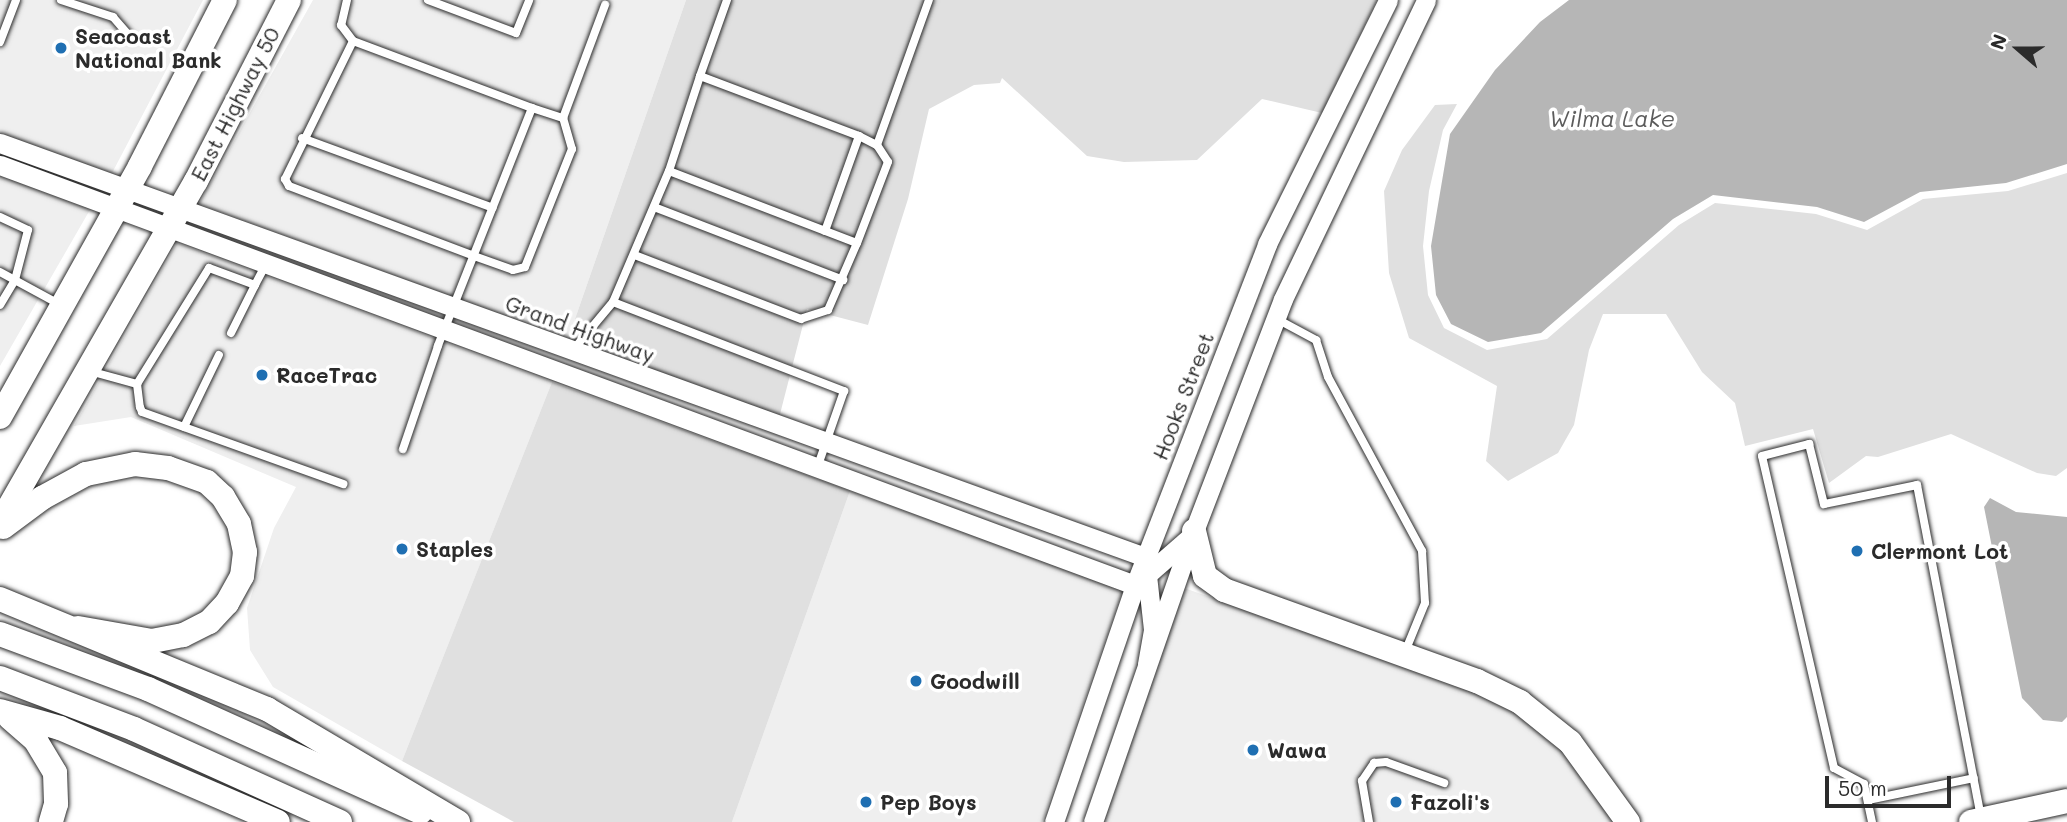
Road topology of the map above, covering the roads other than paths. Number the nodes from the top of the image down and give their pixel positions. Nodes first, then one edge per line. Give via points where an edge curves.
1 (16, 0) edge
2 (61, 0) edge
3 (225, 0) edge
4 (289, 0) edge
5 (347, 0) edge
6 (428, 0) edge
7 (528, 0) edge
8 (727, 0) edge
9 (929, 0) edge
10 (1388, 0) edge
11 (1426, 0) edge
12 (605, 5) dead end
13 (131, 38) dead end
14 (353, 41) junction
15 (0, 42) edge
16 (700, 76) junction
17 (532, 108) junction
18 (563, 118) junction
19 (859, 136) junction
20 (302, 138) junction
21 (0, 143) edge
22 (877, 145) junction
23 (1, 169) edge
24 (669, 171) junction
25 (122, 199) junction
26 (181, 207) junction
27 (654, 207) junction
28 (493, 208) junction
29 (0, 217) edge
30 (167, 230) junction
31 (825, 230) junction
32 (857, 243) junction
33 (635, 255) junction
34 (474, 256) junction
35 (265, 265) junction
36 (0, 272) edge
37 (15, 280) junction
38 (843, 280) junction
39 (255, 285) junction
40 (613, 302) junction
41 (0, 305) edge
42 (63, 306) junction
43 (453, 307) junction
44 (1275, 318) junction
45 (443, 331) junction
46 (231, 333) dead end
47 (573, 351) junction
48 (219, 355) dead end
49 (28, 368) junction
50 (86, 371) junction
51 (0, 380) edge
52 (137, 384) junction
53 (0, 417) edge
54 (184, 427) junction
55 (826, 442) junction
56 (403, 449) dead end
57 (817, 468) junction
58 (343, 484) dead end
59 (0, 523) edge
60 (0, 530) edge
61 (1194, 531) junction
62 (1142, 572) junction
63 (0, 600) edge
64 (78, 628) junction
65 (0, 634) edge
66 (1404, 655) junction
67 (1147, 664) junction
68 (0, 678) edge
69 (0, 712) edge
70 (1974, 778) junction
71 (1444, 783) dead end
72 (1868, 800) junction
73 (2067, 800) edge
74 (1977, 821) edge
75 (51, 822) edge
76 (278, 822) edge
77 (340, 822) edge
78 (443, 822) edge
79 (458, 822) edge
80 (1054, 822) edge
81 (1093, 822) edge
82 (1369, 822) edge
83 (1628, 822) edge
84 (1872, 822) edge

1 - 15 lane
2 - 13 lane via 113,17
3 - 25 highway
4 - 26 highway, East Highway 50
5 - 14 lane via 341,25
6 - 7 lane via 516,33
8 - 16 lane
9 - 22 lane
10 - 62 street, Hooks Street via 1267,244
11 - 44 street
12 - 18 lane
14 - 17 lane
14 - 20 lane
16 - 19 lane
16 - 24 lane
17 - 18 lane
17 - 28 lane
18 - 34 lane via 572,149 525,267 513,270
19 - 22 lane
19 - 31 lane
20 - 28 lane
20 - 34 lane via 285,171 289,186
21 - 25 street, Grand Highway
22 - 32 lane via 888,162
23 - 25 street, Grand Highway
24 - 27 lane
24 - 31 lane
25 - 26 street, Grand Highway
25 - 30 street, Grand Highway
25 - 42 highway
26 - 30 highway, East Highway 50
26 - 43 street, Grand Highway
27 - 33 lane
27 - 38 lane
28 - 34 lane
29 - 37 lane via 29,230
30 - 35 street, Grand Highway
30 - 50 highway, East Highway 50
31 - 32 lane
32 - 38 lane
33 - 38 lane via 802,319 828,310
33 - 40 lane
34 - 43 lane
35 - 39 lane
35 - 45 street, Grand Highway
36 - 37 lane
37 - 41 lane
37 - 42 lane
39 - 46 lane
39 - 52 lane via 209,268
40 - 47 lane
40 - 55 lane via 844,391
42 - 49 highway
43 - 45 lane
43 - 47 street, Grand Highway
44 - 61 street
44 - 66 lane via 1316,340 1328,377 1422,551 1425,603
45 - 56 lane
45 - 57 street, Grand Highway
47 - 55 street, Grand Highway
48 - 54 lane
49 - 51 highway
49 - 53 highway
50 - 52 lane
50 - 59 highway, East Highway 50
52 - 54 lane via 142,412
54 - 58 lane
55 - 57 lane
55 - 62 street, Grand Highway
57 - 62 street, Grand Highway
60 - 64 highway via 42,498 86,474 135,464 181,472 207,482 223,497 239,524 245,552 242,576 227,603 209,622 183,635 152,641
61 - 62 street
61 - 66 highway via 1200,565 1213,584
61 - 67 street
62 - 67 street via 1153,630
62 - 80 street, Hooks Street
63 - 64 highway
64 - 79 highway via 267,709
65 - 78 highway via 148,689
66 - 83 highway via 1496,690 1545,719 1570,742
67 - 81 street
68 - 77 highway via 134,729
69 - 75 highway via 36,741 55,773 56,804
69 - 76 highway via 60,728
70 - 72 lane
70 - 72 lane via 1917,485 1824,504 1809,444 1762,456 1834,768 1864,784
70 - 74 lane
71 - 82 lane via 1386,762 1374,763 1362,781
72 - 84 lane
73 - 74 highway

